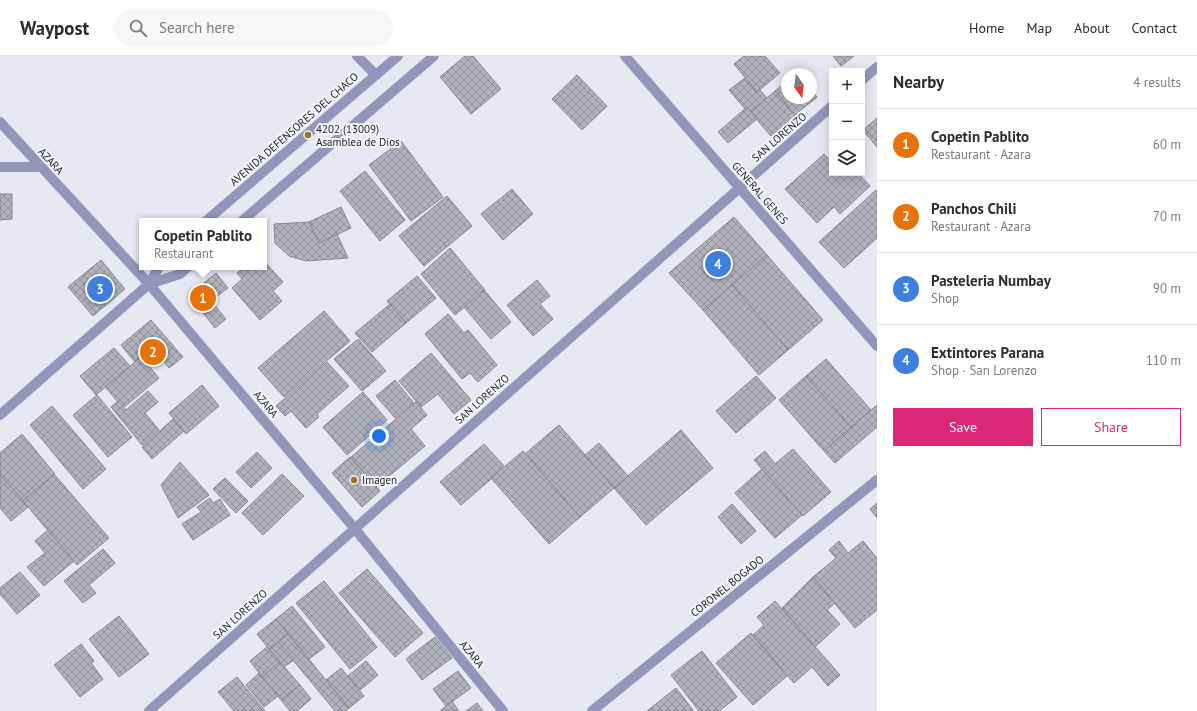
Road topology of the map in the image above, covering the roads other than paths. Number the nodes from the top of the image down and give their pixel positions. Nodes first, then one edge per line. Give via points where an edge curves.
1 (358, 56) edge
2 (398, 56) edge
3 (434, 56) edge
4 (625, 56) edge
5 (877, 67) edge
6 (376, 75) junction
7 (865, 77) edge
8 (829, 109) edge
9 (0, 122) edge
10 (0, 167) edge
11 (40, 167) junction
12 (739, 188) junction
13 (209, 218) edge
14 (245, 218) edge
15 (157, 270) edge
16 (185, 270) edge
17 (149, 284) junction
18 (877, 346) edge
19 (0, 415) edge
20 (877, 480) edge
21 (355, 529) junction
22 (149, 711) edge
23 (503, 711) edge
24 (592, 711) edge

1 - 6 street
2 - 6 street, AVENIDA DEFENSORES DEL CHACO
3 - 14 street
4 - 12 street, GENERAL GENES
5 - 7 street
6 - 13 street, AVENIDA DEFENSORES DEL CHACO
8 - 12 street, SAN LORENZO
9 - 11 street, AZARA
10 - 11 street
11 - 17 street, AZARA
12 - 18 street, GENERAL GENES
12 - 21 street, SAN LORENZO
15 - 17 street
16 - 17 street via 180,274
17 - 19 street
17 - 21 street, AZARA
20 - 24 street, CORONEL BOGADO
21 - 22 street, SAN LORENZO
21 - 23 street, AZARA

